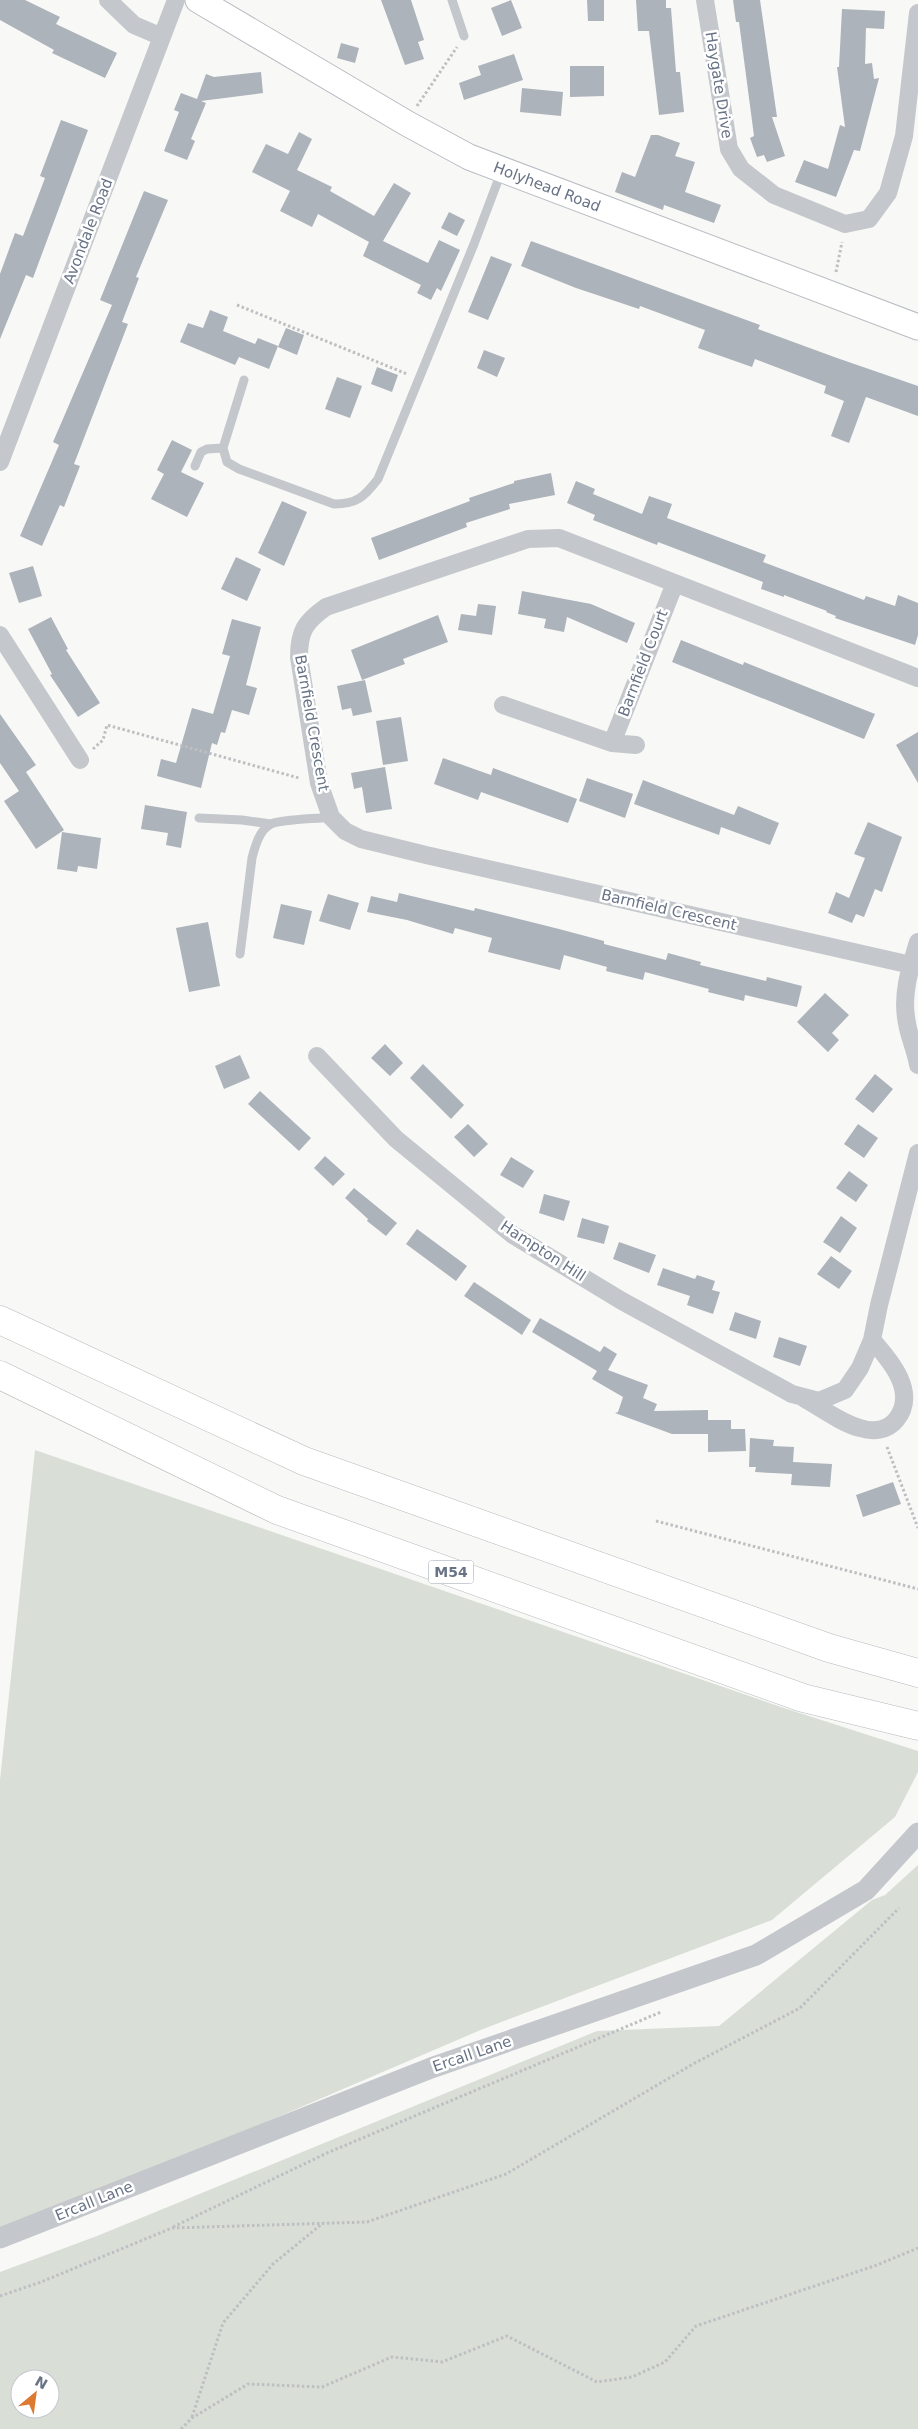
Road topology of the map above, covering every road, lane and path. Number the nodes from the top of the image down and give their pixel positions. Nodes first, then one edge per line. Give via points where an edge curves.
1 (108, 0) edge
2 (176, 0) edge
3 (198, 0) edge
4 (452, 0) edge
5 (705, 0) edge
6 (918, 14) edge
7 (464, 36) joint
8 (162, 37) junction
9 (408, 124) junction
10 (502, 170) junction
11 (845, 224) junction
12 (831, 294) junction
13 (237, 305) dead end
14 (918, 327) edge
15 (419, 379) junction
16 (244, 380) dead end
17 (222, 448) junction
18 (1, 458) edge
19 (195, 466) dead end
20 (675, 583) junction
21 (0, 635) edge
22 (918, 678) edge
23 (503, 705) dead end
24 (612, 743) junction
25 (636, 745) dead end
26 (80, 760) joint
27 (319, 783) junction
28 (331, 817) junction
29 (199, 818) dead end
30 (271, 824) junction
31 (918, 942) edge
32 (240, 954) dead end
33 (910, 965) junction
34 (317, 1056) dead end
35 (918, 1065) edge
36 (918, 1153) edge
37 (0, 1320) edge
38 (872, 1340) junction
39 (0, 1375) edge
40 (804, 1398) junction
41 (881, 1430) junction
42 (656, 1521) dead end
43 (918, 1528) edge
44 (918, 1589) edge
45 (918, 1673) edge
46 (918, 1726) edge
47 (918, 1833) edge
48 (900, 1908) dead end
49 (664, 2011) dead end
50 (323, 2223) junction
51 (172, 2228) junction
52 (0, 2238) edge
53 (918, 2248) edge
54 (0, 2296) edge
55 (192, 2418) junction
56 (181, 2429) edge

1 - 8 street via 134,24
2 - 8 street, Avondale Road
3 - 9 main road, Holyhead Road
4 - 7 lane
5 - 11 street, Haygate Drive via 729,149 740,169 774,195
6 - 11 street via 904,136 888,193 869,219
7 - 9 path
8 - 18 street, Avondale Road
9 - 10 main road, Holyhead Road via 469,157
10 - 12 main road, Holyhead Road
10 - 15 lane
11 - 12 path
12 - 14 main road, Holyhead Road
13 - 15 path
15 - 17 lane via 378,479 364,496 348,504 334,504 239,469 227,462
16 - 17 lane
17 - 19 lane via 201,452
20 - 22 street, Barnfield Crescent
20 - 24 street, Barnfield Court
20 - 27 street, Barnfield Crescent via 559,538 528,539 326,606 312,617 299,641
21 - 26 street
23 - 24 street
24 - 25 street
26 - 27 path via 103,740 107,725
27 - 28 street, Barnfield Crescent
28 - 30 lane
28 - 33 street, Barnfield Crescent via 344,831 361,838
29 - 30 lane
30 - 32 lane via 256,844 252,858
31 - 33 street
33 - 35 street via 905,996 906,1022
34 - 40 street, Hampton Hill via 396,1139 513,1235 622,1301
36 - 38 street, Hampton Hill
37 - 45 highway via 304,1461 829,1648
38 - 40 street, Hampton Hill via 860,1368 845,1390 818,1401
38 - 41 street via 889,1359 905,1391 901,1414
39 - 46 highway, M54 via 277,1510 803,1698
40 - 41 street, Hampton Hill via 858,1428
41 - 43 path
42 - 44 path
47 - 52 street, Ercall Lane via 866,1890 756,1955 432,2068
48 - 50 path via 800,2008 693,2064 506,2174 367,2222
49 - 51 path via 327,2154
50 - 51 path
50 - 55 path via 272,2264 224,2323
51 - 54 path
53 - 55 path via 696,2326 665,2362 632,2377 598,2382 507,2336 442,2362 392,2357 322,2387 248,2384
55 - 56 path

